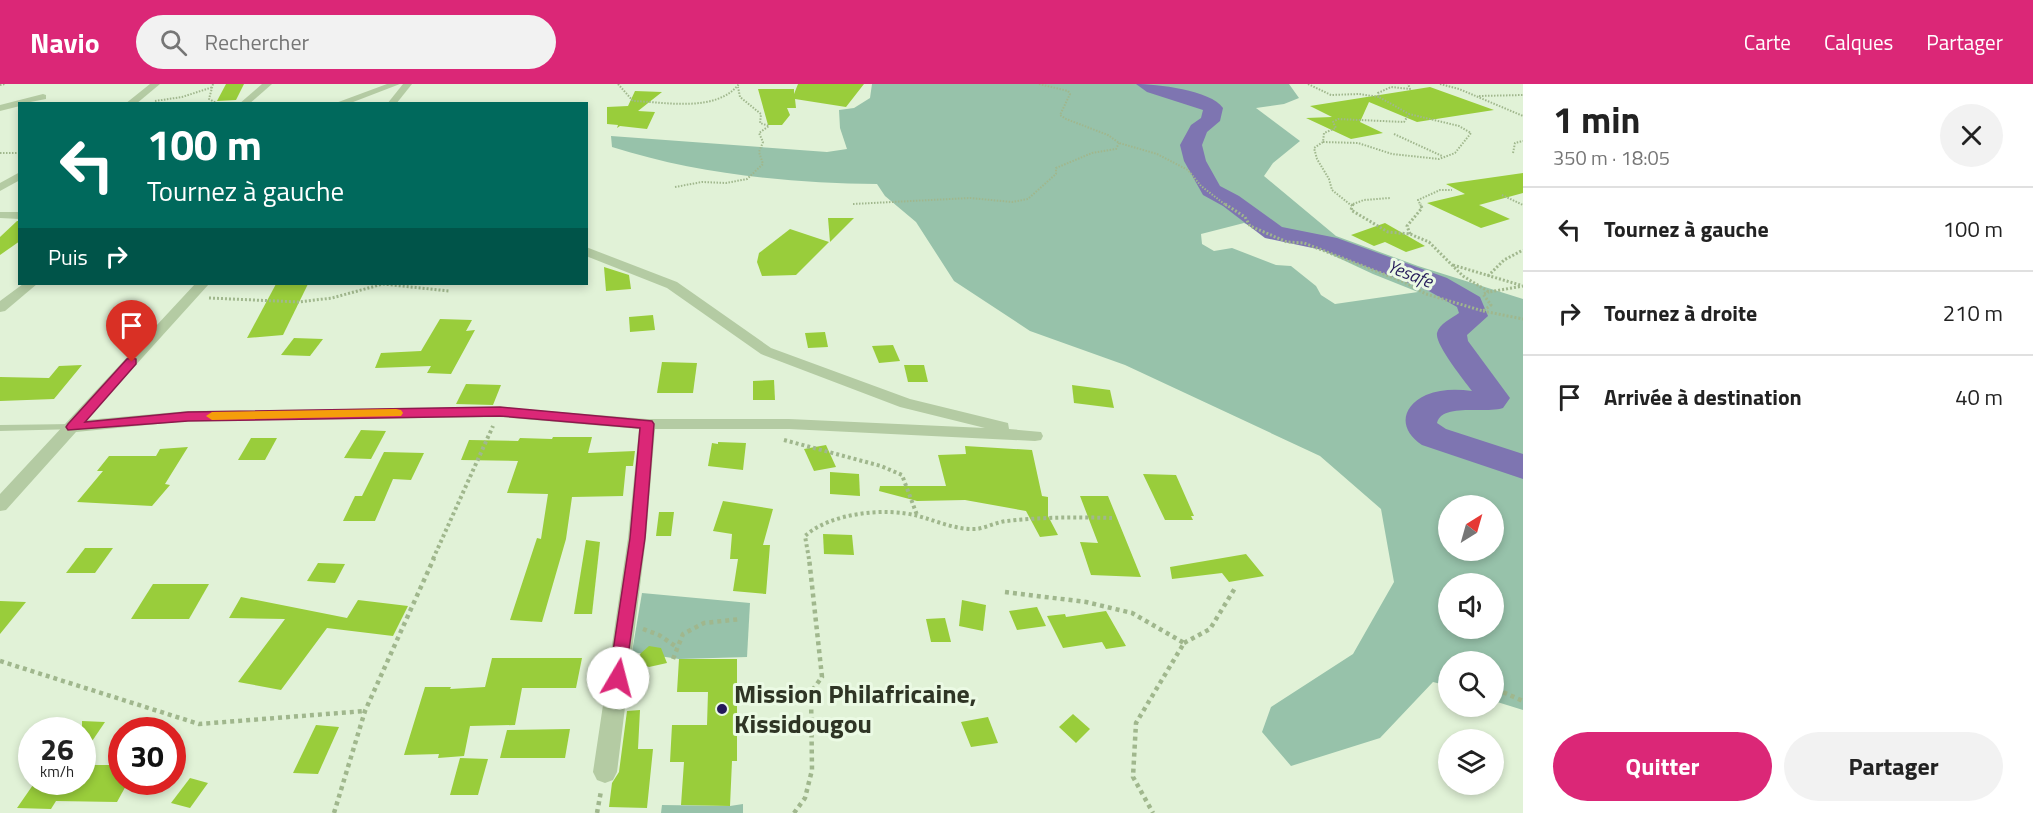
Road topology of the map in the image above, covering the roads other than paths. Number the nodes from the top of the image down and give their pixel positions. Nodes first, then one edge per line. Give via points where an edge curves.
1 (156, 84) edge
2 (268, 84) edge
3 (396, 84) edge
4 (408, 84) edge
5 (43, 97) dead end
6 (23, 102) edge
7 (132, 102) edge
8 (246, 102) edge
9 (343, 102) edge
10 (393, 102) edge
11 (18, 103) edge
12 (0, 108) edge
13 (18, 176) edge
14 (0, 188) edge
15 (0, 215) edge
16 (18, 216) edge
17 (588, 252) edge
18 (29, 285) edge
19 (201, 285) edge
20 (0, 309) edge
21 (647, 424) junction
22 (73, 427) junction
23 (0, 428) edge
24 (0, 505) edge
25 (605, 772) dead end

1 - 7 street
2 - 8 street
3 - 9 street
4 - 10 street
5 - 6 street
11 - 12 street
13 - 14 street
15 - 16 street
17 - 21 street via 672,285 766,351 905,403 1035,436 789,424
18 - 20 street
19 - 22 street
21 - 22 street via 500,412 188,416
21 - 25 street via 637,538
22 - 23 lane
22 - 24 street

